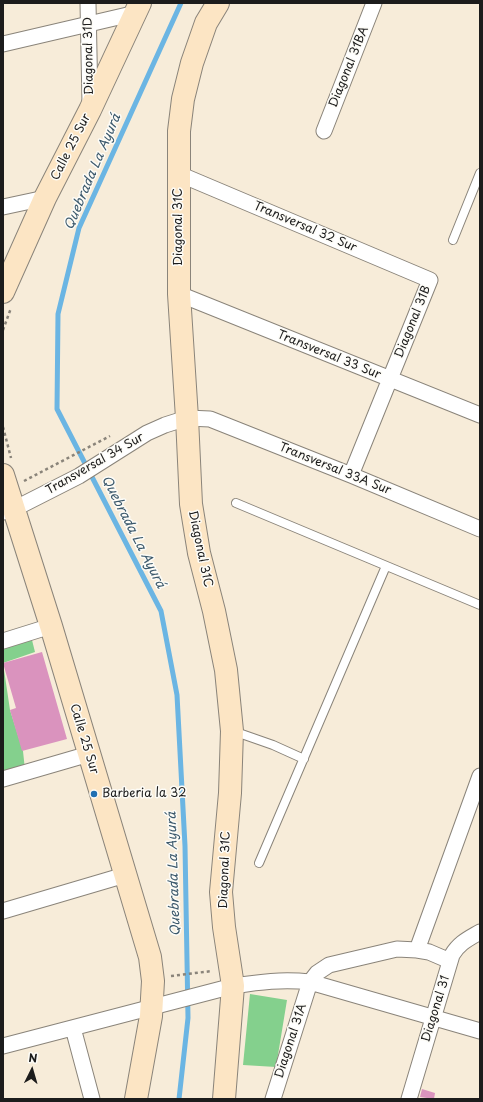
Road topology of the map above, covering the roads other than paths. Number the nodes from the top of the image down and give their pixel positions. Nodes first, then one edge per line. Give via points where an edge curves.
1 (88, 3) edge
2 (218, 3) edge
3 (374, 3) edge
4 (138, 8) edge
5 (89, 24) junction
6 (3, 44) edge
7 (90, 110) junction
8 (324, 131) dead end
9 (480, 173) edge
10 (179, 174) junction
11 (45, 198) junction
12 (3, 207) edge
13 (453, 240) dead end
14 (430, 280) joint
15 (3, 292) edge
16 (179, 294) junction
17 (390, 379) junction
18 (480, 415) edge
19 (187, 418) junction
20 (3, 475) edge
21 (351, 475) junction
22 (236, 504) dead end
23 (9, 510) edge
24 (480, 529) edge
25 (386, 566) junction
26 (480, 605) edge
27 (51, 626) junction
28 (3, 641) edge
29 (232, 730) junction
30 (89, 754) junction
31 (304, 759) junction
32 (480, 776) edge
33 (3, 779) edge
34 (259, 863) dead end
35 (125, 875) junction
36 (3, 911) edge
37 (480, 932) edge
38 (418, 950) junction
39 (450, 961) junction
40 (310, 982) junction
41 (233, 986) junction
42 (152, 1007) junction
43 (433, 1017) junction
44 (73, 1028) junction
45 (480, 1031) edge
46 (3, 1046) edge
47 (92, 1099) edge
48 (136, 1099) edge
49 (224, 1099) edge
50 (273, 1099) edge
51 (409, 1099) edge

1 - 5 street, Diagonal 31D
2 - 10 main road, Diagonal 31C via 206,23 183,99 179,131
3 - 8 street, Diagonal 31BA
4 - 5 street
4 - 7 main road, Calle 25 Sur
5 - 6 street
5 - 7 street, Diagonal 31D
7 - 11 main road, Calle 25 Sur
9 - 13 lane
10 - 14 street, Transversal 32 Sur
10 - 16 main road, Diagonal 31C
11 - 12 street
11 - 15 main road, Calle 25 Sur
14 - 17 street, Diagonal 31B
16 - 17 street, Transversal 33 Sur
16 - 19 main road, Diagonal 31C
17 - 18 street, Transversal 33 Sur
17 - 21 street, Diagonal 31B
19 - 21 street, Transversal 33A Sur via 210,420
19 - 23 street, Transversal 34 Sur via 147,433 79,476
19 - 29 main road, Diagonal 31C via 191,504 199,553 226,670
20 - 23 main road, Calle 25 Sur
21 - 24 street, Transversal 33A Sur
22 - 25 lane
23 - 27 main road, Calle 25 Sur
25 - 26 lane
25 - 31 lane
27 - 28 street
27 - 30 main road, Calle 25 Sur
29 - 31 lane
29 - 41 main road, Diagonal 31C via 230,793 221,892
30 - 33 street
30 - 35 main road, Calle 25 Sur
31 - 34 lane
32 - 38 street
35 - 36 street
35 - 42 main road, Calle 25 Sur via 150,957 153,981
37 - 39 street, Diagonal 31 via 456,948
38 - 39 street
38 - 40 street via 397,949 329,965 317,973
39 - 43 street, Diagonal 31
40 - 41 street via 272,980
40 - 43 street
40 - 50 street, Diagonal 31A
41 - 42 street
41 - 49 main road, Diagonal 31C
42 - 44 street
42 - 48 main road, Calle 25 Sur
43 - 45 street
43 - 51 street, Diagonal 31
44 - 46 street
44 - 47 street

